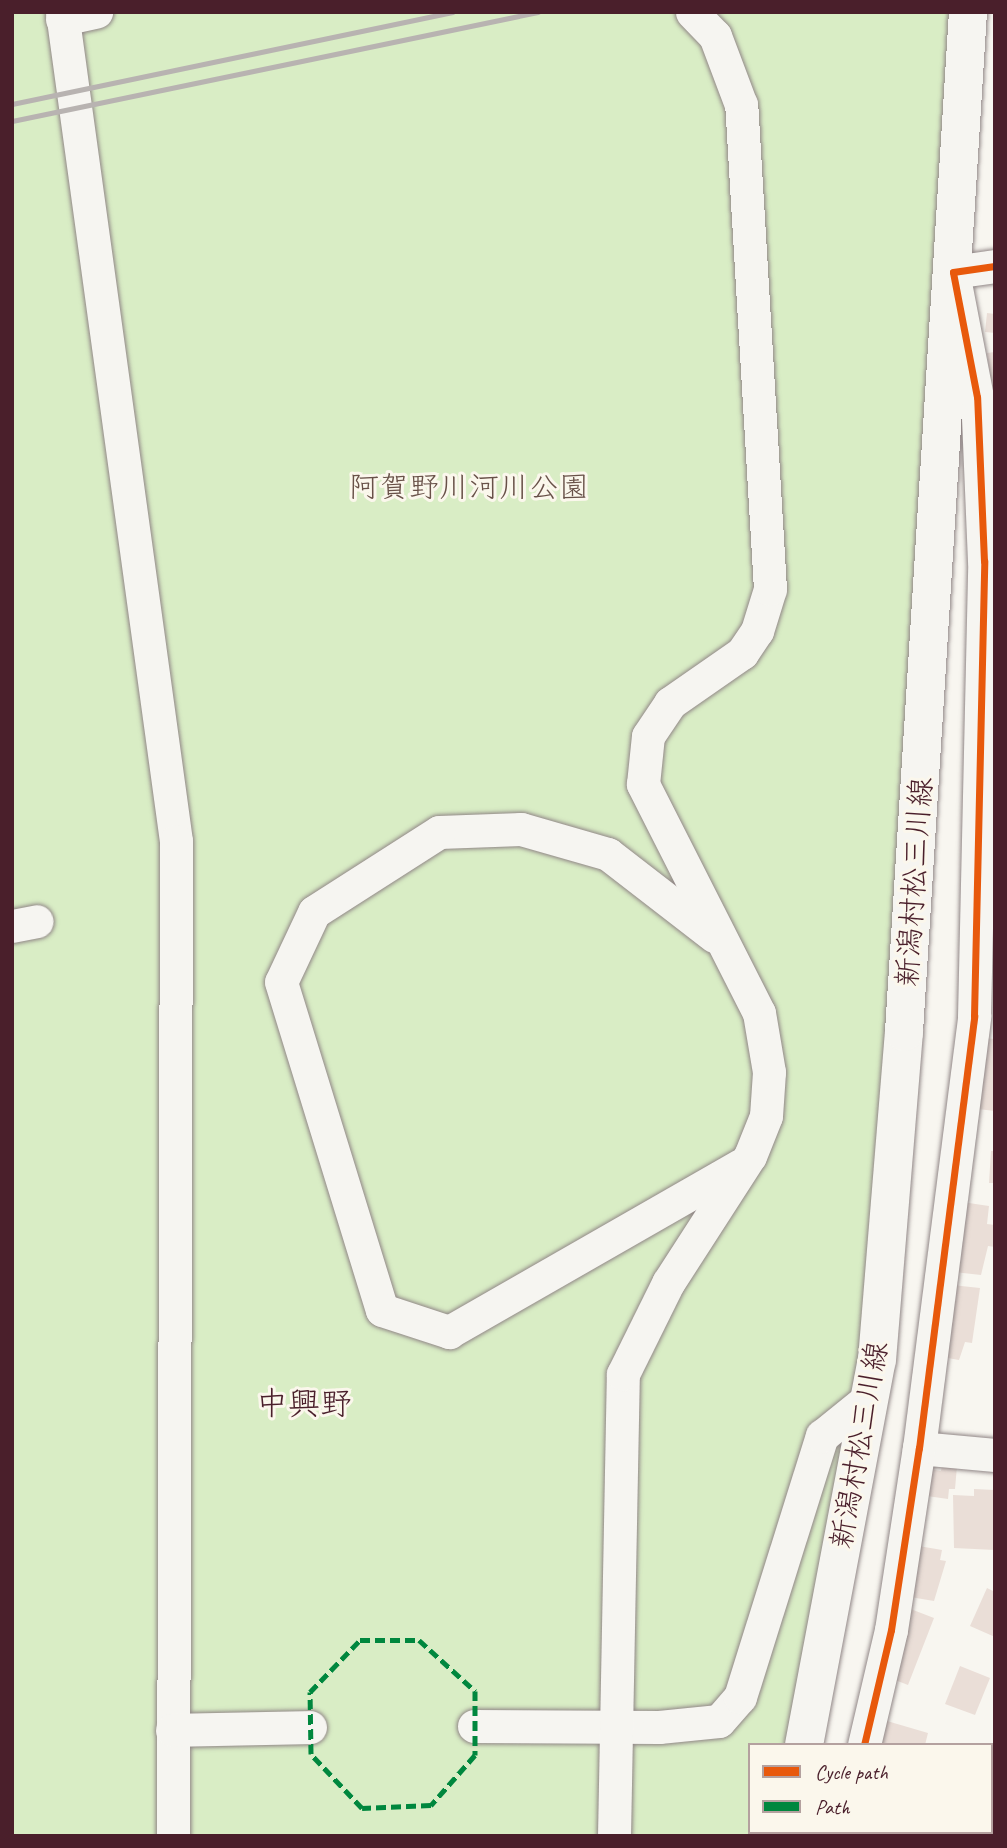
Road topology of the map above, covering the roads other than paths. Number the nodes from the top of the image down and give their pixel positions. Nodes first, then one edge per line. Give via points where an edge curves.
1 (96, 12) edge
2 (692, 12) edge
3 (968, 12) edge
4 (62, 16) edge
5 (995, 265) edge
6 (953, 272) junction
7 (986, 409) edge
8 (988, 505) edge
9 (989, 722) edge
10 (731, 951) junction
11 (984, 1018) edge
12 (750, 1156) junction
13 (869, 1398) junction
14 (919, 1448) junction
15 (995, 1455) edge
16 (615, 1725) junction
17 (474, 1726) dead end
18 (310, 1727) dead end
19 (172, 1730) junction
20 (804, 1743) edge
21 (864, 1743) edge
22 (173, 1836) edge
23 (614, 1836) edge

1 - 4 street
2 - 10 street via 715,36 741,105 770,589 757,631 742,653 670,703 648,736 643,784
3 - 6 main road, 新潟村松三川線
4 - 19 street via 176,841
5 - 6 street
6 - 7 street
6 - 13 main road, 新潟村松三川線 via 904,1032 877,1360
7 - 8 street
8 - 9 street
9 - 11 street
10 - 12 street via 760,1013 769,1072 766,1116
10 - 12 street via 692,915 608,855 521,829 439,832 314,912 281,982 382,1310 449,1332 728,1177
11 - 14 street
12 - 16 street via 661,1295 623,1374
13 - 16 street via 822,1436 740,1697 719,1721 701,1726
13 - 20 main road, 新潟村松三川線
14 - 15 street
14 - 21 street via 891,1630
16 - 17 street
16 - 23 street
18 - 19 street
19 - 22 street

